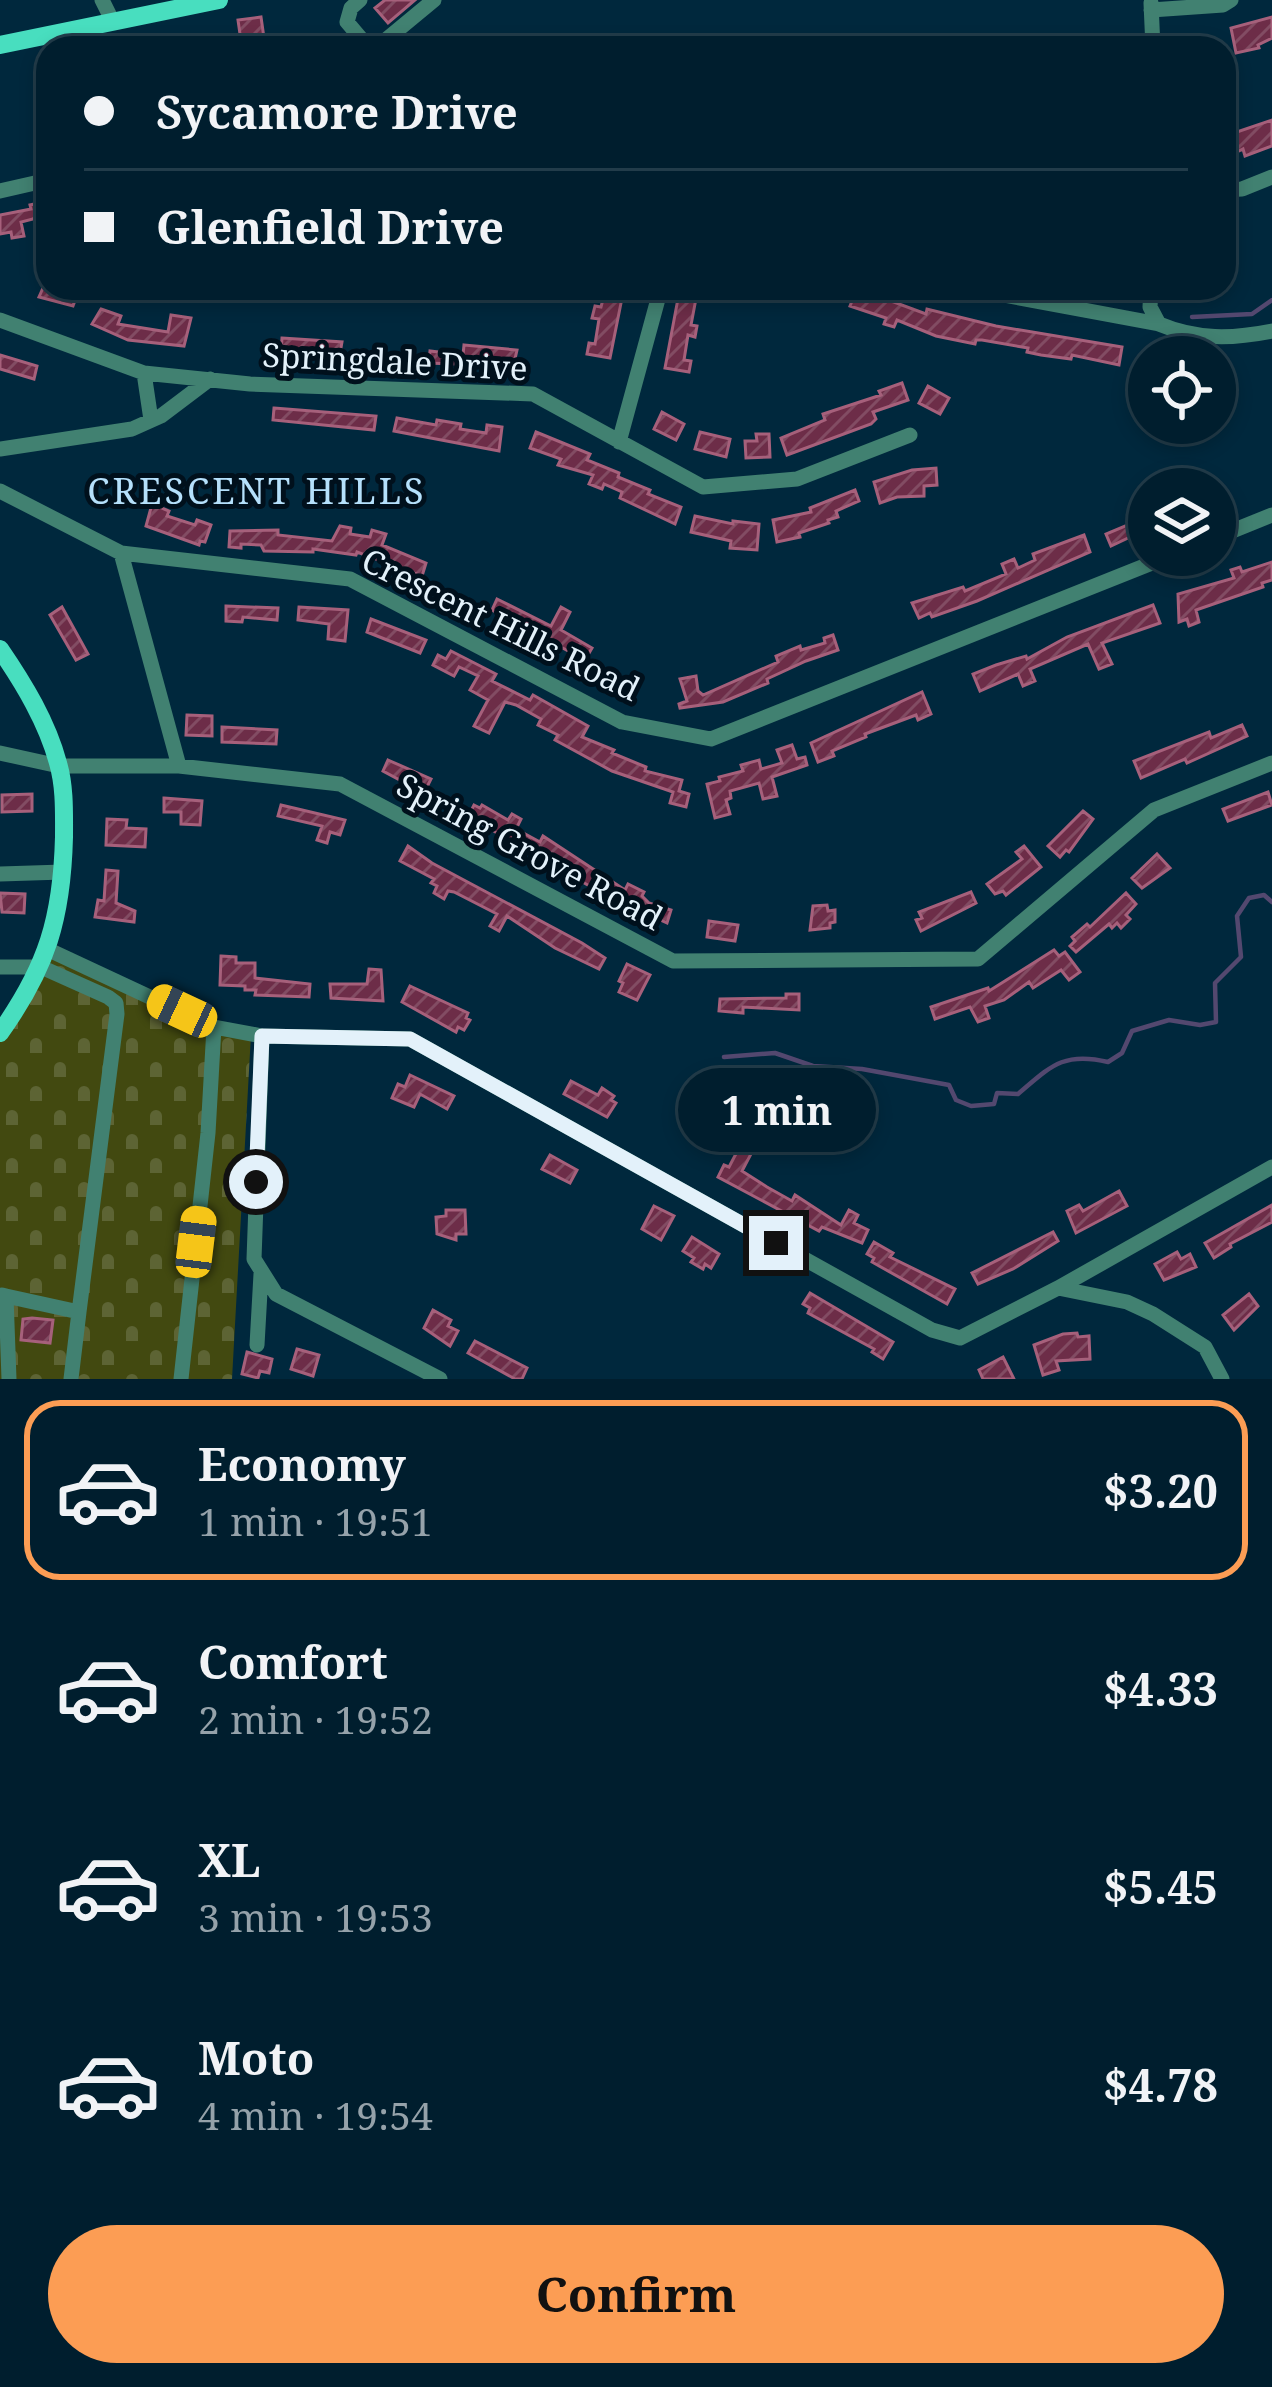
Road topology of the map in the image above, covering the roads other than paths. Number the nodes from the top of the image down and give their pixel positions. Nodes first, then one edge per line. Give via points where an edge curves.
1 (102, 0) edge
2 (219, 0) edge
3 (360, 0) edge
4 (434, 0) edge
5 (1231, 0) edge
6 (1151, 5) edge
7 (113, 22) junction
8 (44, 36) edge
9 (360, 36) edge
10 (388, 36) edge
11 (1152, 36) edge
12 (36, 38) edge
13 (0, 45) edge
14 (1272, 177) edge
15 (36, 184) edge
16 (1236, 189) edge
17 (0, 191) edge
18 (658, 300) edge
19 (1030, 300) edge
20 (1150, 300) edge
21 (0, 320) edge
22 (1159, 324) junction
23 (1272, 331) edge
24 (144, 373) junction
25 (210, 379) junction
26 (151, 420) junction
27 (910, 435) dead end
28 (619, 442) junction
29 (0, 449) edge
30 (0, 491) edge
31 (1272, 515) edge
32 (1236, 530) edge
33 (121, 553) junction
34 (1128, 573) edge
35 (0, 649) edge
36 (0, 753) edge
37 (1272, 763) edge
38 (59, 766) junction
39 (179, 766) junction
40 (63, 872) junction
41 (0, 874) edge
42 (45, 959) junction
43 (0, 967) edge
44 (214, 1027) junction
45 (0, 1034) edge
46 (262, 1036) junction
47 (1272, 1167) edge
48 (262, 1274) junction
49 (1058, 1288) junction
50 (3, 1296) edge
51 (79, 1312) junction
52 (257, 1345) dead end
53 (9, 1379) edge
54 (71, 1379) edge
55 (181, 1379) edge
56 (440, 1379) edge
57 (1222, 1379) edge

1 - 7 street
2 - 7 main road
3 - 9 street via 347,22
4 - 10 street
5 - 6 street
6 - 11 street
7 - 8 main road
12 - 13 main road
14 - 16 street
15 - 17 street
18 - 28 street
19 - 22 street
20 - 22 street
21 - 24 street, Springdale Drive
22 - 23 street via 1235,339
24 - 25 street, Springdale Drive
24 - 26 street
25 - 26 street
25 - 28 street, Springdale Drive via 533,394
26 - 29 street via 98,437
27 - 28 street, Springdale Drive via 796,479 703,487
30 - 33 street, Crescent Hills Road
31 - 32 street
33 - 34 street, Crescent Hills Road via 350,579 622,722 711,739
33 - 39 street
35 - 38 main road
36 - 38 street, Spring Grove Road
37 - 39 street, Spring Grove Road via 1154,810 978,959 673,961 340,784
38 - 39 street, Spring Grove Road
38 - 40 main road
40 - 41 street
40 - 42 main road
42 - 43 street
42 - 44 street
42 - 45 main road
42 - 51 street via 116,1003
44 - 46 street
44 - 55 street
46 - 48 street via 254,1259
46 - 49 street via 410,1039 932,1330 960,1338
47 - 49 street
48 - 52 street
48 - 56 street via 276,1294
49 - 57 street via 1154,1314 1205,1347
50 - 51 street
50 - 53 street
51 - 54 street

